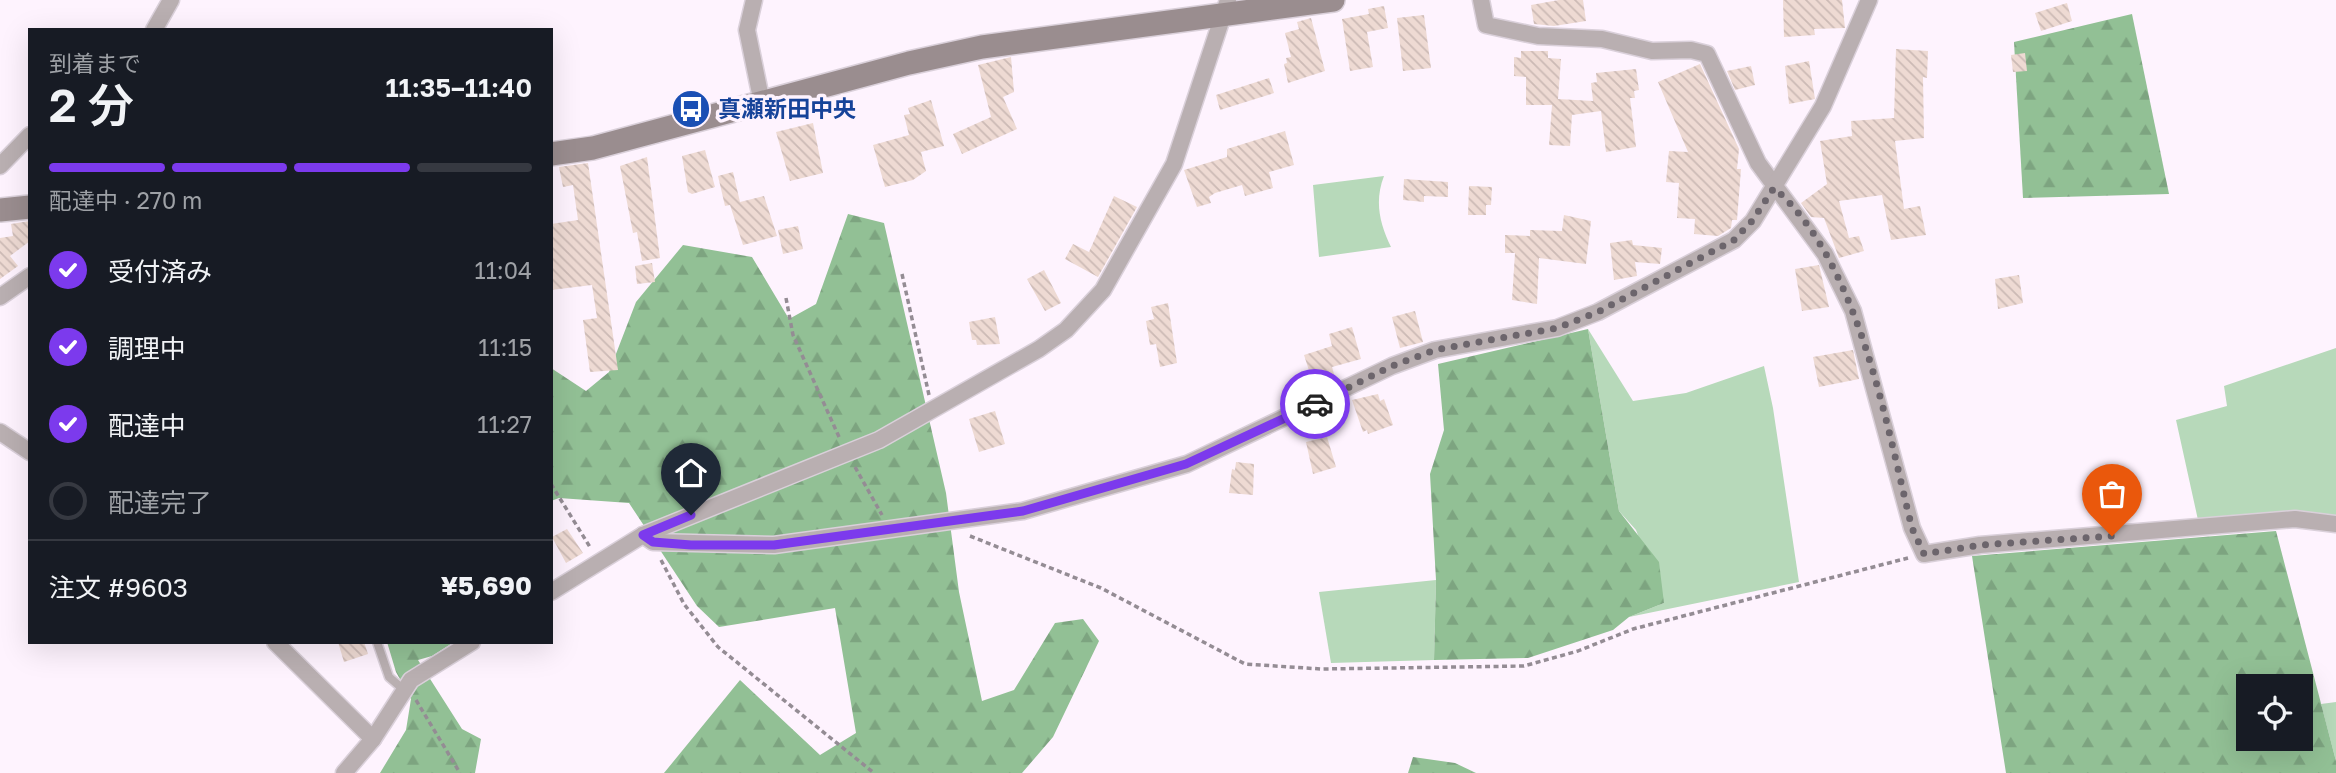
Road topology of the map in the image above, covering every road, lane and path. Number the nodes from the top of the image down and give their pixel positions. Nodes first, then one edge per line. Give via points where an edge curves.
1 (171, 0) edge
2 (754, 0) edge
3 (1333, 0) edge
4 (1481, 0) edge
5 (1869, 0) edge
6 (1225, 9) edge
7 (155, 28) edge
8 (762, 103) junction
9 (28, 137) edge
10 (553, 155) edge
11 (0, 166) edge
12 (1774, 188) junction
13 (28, 206) edge
14 (0, 210) edge
15 (902, 274) dead end
16 (28, 277) edge
17 (0, 297) edge
18 (786, 298) dead end
19 (932, 410) junction
20 (0, 432) edge
21 (28, 452) edge
22 (848, 453) junction
23 (553, 487) edge
24 (937, 522) junction
25 (2336, 524) edge
26 (890, 529) junction
27 (648, 538) junction
28 (1924, 554) junction
29 (599, 561) junction
30 (553, 591) edge
31 (277, 644) edge
32 (378, 644) edge
33 (469, 644) edge
34 (404, 690) junction
35 (373, 739) junction
36 (344, 773) edge
37 (460, 773) edge
38 (874, 773) edge

1 - 7 street
2 - 8 street via 747,30
3 - 6 street
4 - 12 street via 1486,25 1538,36 1602,39 1652,51 1703,52
5 - 12 street via 1823,106
6 - 8 street via 982,47
6 - 19 street via 1174,164 1103,290 1066,330
8 - 10 street
9 - 11 street
12 - 24 street via 1734,240 1598,312 1557,328 1435,350 1186,464 1023,511
12 - 28 street via 1787,199 1825,254 1853,311 1912,528
13 - 14 street
15 - 19 path
16 - 17 street
18 - 22 path via 799,352
19 - 22 street
20 - 21 street
22 - 26 path
22 - 27 street
23 - 29 path
24 - 26 street
24 - 28 path via 1101,588 1245,664 1321,669 1524,666 1633,629
25 - 28 street via 2295,519 1980,545
26 - 27 street via 774,545
27 - 29 street
27 - 38 path via 684,604 718,647
29 - 30 street
31 - 35 street
32 - 34 lane via 389,677
33 - 34 street via 411,680
34 - 35 street
34 - 37 path via 412,694
35 - 36 street

